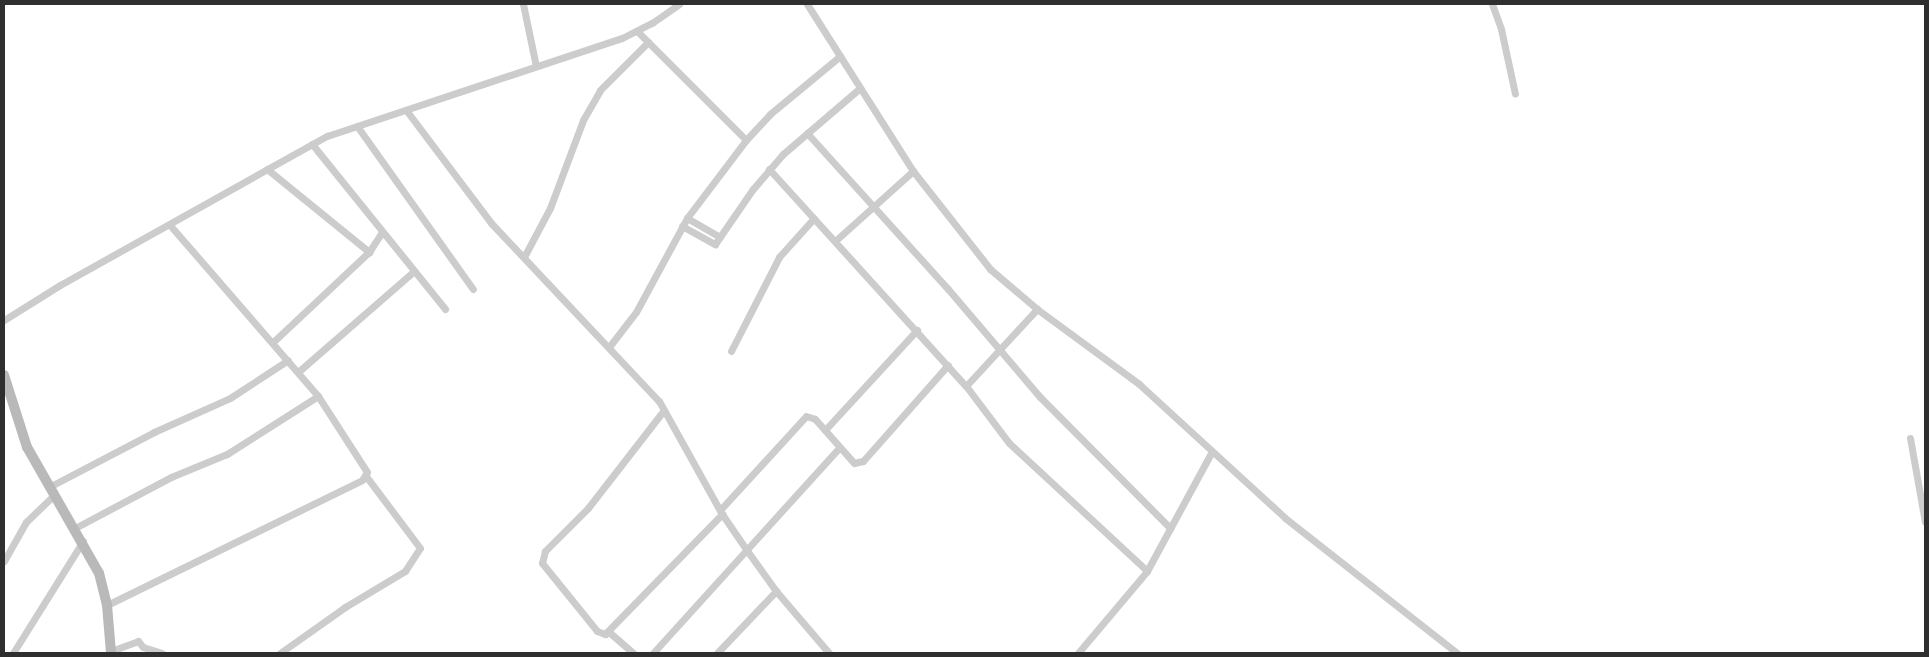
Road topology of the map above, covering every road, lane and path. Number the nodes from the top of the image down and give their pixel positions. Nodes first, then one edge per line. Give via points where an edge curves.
1 (523, 4) edge
2 (679, 4) edge
3 (807, 4) edge
4 (1492, 4) edge
5 (637, 31) junction
6 (648, 42) junction
7 (840, 56) junction
8 (536, 66) junction
9 (860, 88) junction
10 (1515, 94) dead end
11 (406, 110) junction
12 (357, 126) junction
13 (807, 134) junction
14 (746, 140) junction
15 (312, 144) junction
16 (769, 169) junction
17 (267, 170) junction
18 (913, 171) junction
19 (875, 207) junction
20 (686, 218) junction
21 (814, 218) junction
22 (170, 225) junction
23 (682, 226) junction
24 (382, 232) junction
25 (720, 237) junction
26 (835, 241) junction
27 (369, 252) junction
28 (524, 256) junction
29 (414, 271) junction
30 (473, 289) dead end
31 (445, 309) dead end
32 (1037, 309) junction
33 (4, 320) edge
34 (916, 330) junction
35 (273, 342) junction
36 (609, 347) junction
37 (731, 351) dead end
38 (998, 351) junction
39 (288, 360) junction
40 (948, 365) junction
41 (298, 372) junction
42 (4, 375) edge
43 (966, 386) junction
44 (318, 396) junction
45 (664, 410) junction
46 (826, 430) junction
47 (1910, 438) dead end
48 (840, 447) junction
49 (1211, 453) junction
50 (366, 476) junction
51 (51, 491) junction
52 (721, 512) junction
53 (1925, 522) edge
54 (75, 528) junction
55 (1170, 528) junction
56 (84, 541) junction
57 (748, 552) junction
58 (4, 561) edge
59 (1147, 571) junction
60 (776, 591) junction
61 (107, 605) junction
62 (609, 632) junction
63 (111, 652) edge
64 (13, 653) edge
65 (162, 653) edge
66 (280, 653) edge
67 (633, 653) edge
68 (653, 653) edge
69 (718, 653) edge
70 (830, 653) edge
71 (1078, 653) edge
72 (1457, 653) edge

1 - 8 street
2 - 5 street
3 - 7 street
4 - 10 street via 1502,29
5 - 6 street
5 - 8 street
6 - 14 street
6 - 28 street via 600,90 583,120 550,208
7 - 9 street
7 - 14 street via 770,114
8 - 11 street
9 - 13 street
9 - 18 street
11 - 12 street
11 - 28 street via 491,222
12 - 15 street
12 - 30 street
13 - 16 street
13 - 19 street
14 - 20 street
15 - 17 street
15 - 24 street
16 - 21 street
16 - 25 street
17 - 22 street
17 - 27 street
18 - 19 street
18 - 32 street via 990,270
19 - 26 street
19 - 38 street
20 - 23 street
20 - 25 street
21 - 26 street
21 - 37 street via 779,257
22 - 33 street
22 - 35 street
23 - 25 street via 713,244
23 - 36 street via 636,312
24 - 27 street
24 - 29 street
26 - 34 street
27 - 35 street
28 - 36 street
29 - 31 street
29 - 41 street
32 - 38 street
32 - 49 street via 1139,384
34 - 40 street
34 - 46 street
35 - 39 street
36 - 45 street
38 - 43 street
38 - 55 street
39 - 41 street
39 - 51 street via 230,398 154,432
40 - 43 street
40 - 48 street via 863,461 854,463
41 - 44 street
42 - 51 street via 27,447
43 - 59 street via 1009,443
44 - 50 street via 365,468
44 - 54 street via 227,454 171,476
45 - 52 street
45 - 62 street via 603,490 541,560 597,631 601,634
46 - 48 street
46 - 52 street via 811,416 802,418
47 - 53 street
48 - 57 street
49 - 55 street
49 - 72 street via 1284,518
50 - 61 street
50 - 66 street via 420,548 405,571 345,606
51 - 54 street
51 - 58 street via 26,522
52 - 57 street
52 - 62 street
54 - 56 street
55 - 59 street
56 - 61 street via 99,573
56 - 64 street
57 - 60 street
57 - 68 street
59 - 71 street
60 - 69 street
60 - 70 street
61 - 63 street
62 - 67 street
63 - 65 street via 138,641 143,647

